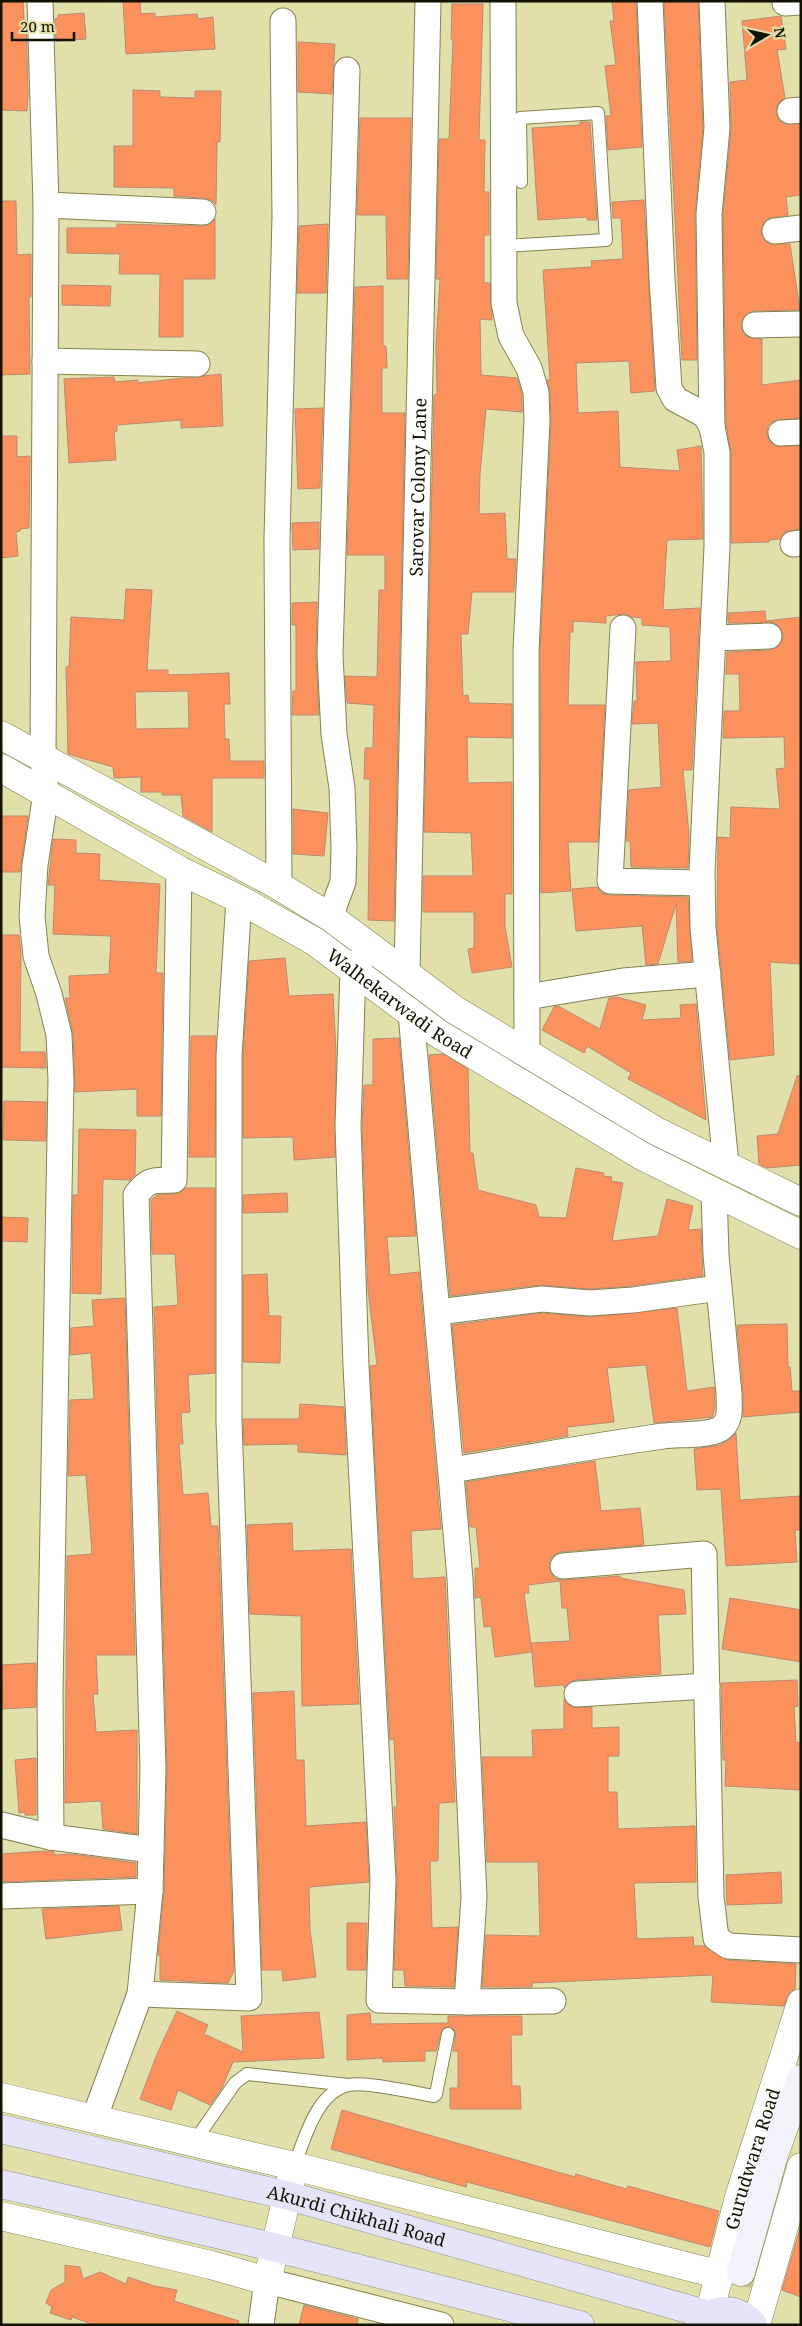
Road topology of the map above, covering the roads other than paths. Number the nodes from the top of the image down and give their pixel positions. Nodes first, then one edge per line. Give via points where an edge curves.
1 (40, 1) edge
2 (428, 1) edge
3 (503, 1) edge
4 (650, 1) edge
5 (712, 1) edge
6 (283, 21) dead end
7 (347, 70) dead end
8 (521, 182) dead end
9 (46, 205) junction
10 (203, 212) dead end
11 (801, 228) edge
12 (775, 231) dead end
13 (504, 246) junction
14 (801, 324) edge
15 (755, 325) dead end
16 (46, 362) junction
17 (197, 364) dead end
18 (712, 427) junction
19 (623, 628) dead end
20 (769, 636) dead end
21 (713, 638) junction
22 (1, 735) edge
23 (43, 758) junction
24 (1, 768) edge
25 (46, 793) junction
26 (179, 870) junction
27 (702, 883) junction
28 (279, 886) junction
29 (239, 899) junction
30 (330, 917) junction
31 (371, 947) junction
32 (353, 969) junction
33 (407, 973) junction
34 (708, 974) junction
35 (527, 997) junction
36 (411, 1013) junction
37 (527, 1054) junction
38 (698, 1151) junction
39 (726, 1165) junction
40 (685, 1177) junction
41 (714, 1191) junction
42 (801, 1202) edge
43 (801, 1235) edge
44 (719, 1288) junction
45 (438, 1312) junction
46 (450, 1470) junction
47 (563, 1566) dead end
48 (707, 1686) junction
49 (576, 1694) dead end
50 (1, 1825) edge
51 (51, 1837) junction
52 (151, 1850) junction
53 (150, 1891) junction
54 (1, 1896) edge
55 (801, 1950) edge
56 (140, 1994) junction
57 (553, 2000) dead end
58 (467, 2002) junction
59 (801, 2003) edge
60 (448, 2034) dead end
61 (801, 2079) edge
62 (349, 2085) junction
63 (1, 2097) edge
64 (94, 2119) junction
65 (1, 2129) edge
66 (194, 2142) junction
67 (294, 2166) junction
68 (801, 2166) edge
69 (1, 2184) edge
70 (289, 2196) junction
71 (1, 2216) edge
72 (277, 2248) junction
73 (731, 2273) junction
74 (268, 2281) junction
75 (704, 2320) edge
76 (262, 2325) edge
77 (441, 2325) edge
78 (580, 2325) edge
79 (755, 2325) edge

1 - 9 street
2 - 33 street, Sarovar Colony Lane
3 - 13 street
4 - 18 street via 669,388 675,399 705,415
5 - 18 street via 717,128 709,214
6 - 28 street via 285,216 277,539
7 - 30 street via 330,654 344,848 343,882
8 - 13 lane via 520,118 598,113 606,240
9 - 10 street
9 - 16 street
11 - 12 street
13 - 35 street via 504,303 511,336 529,368 536,392 537,421 526,651
14 - 15 street
16 - 17 street
16 - 23 street
18 - 21 street via 717,452
19 - 27 street via 610,881
20 - 21 street
21 - 27 street
22 - 23 street, Walhekarwadi Road
23 - 25 street
23 - 28 street, Walhekarwadi Road
24 - 25 street, Walhekarwadi Road
25 - 26 street, Walhekarwadi Road
25 - 51 street via 35,866 32,916 36,956 58,1035 62,1080
26 - 29 street, Walhekarwadi Road
26 - 52 street via 174,1180 152,1180 136,1195 153,1768
27 - 34 street
28 - 30 street, Walhekarwadi Road
29 - 32 street, Walhekarwadi Road via 314,941
29 - 56 street via 229,1056 229,1421 249,1998
30 - 31 street, Walhekarwadi Road
31 - 32 street
31 - 33 street, Walhekarwadi Road
32 - 36 street, Walhekarwadi Road
32 - 58 street via 348,1126 356,1366 383,1880 379,2000
33 - 37 street, Walhekarwadi Road via 455,1010
34 - 35 street via 623,981
34 - 39 street
35 - 37 street
36 - 40 street, Walhekarwadi Road via 439,1034 642,1156
36 - 45 street
37 - 38 street, Walhekarwadi Road via 656,1131
38 - 39 street, Walhekarwadi Road
38 - 40 street
39 - 42 street, Walhekarwadi Road
40 - 41 street, Walhekarwadi Road
41 - 43 street, Walhekarwadi Road
41 - 44 street
44 - 45 street via 634,1300 590,1303 542,1299
44 - 46 street via 729,1413 726,1424 718,1430
45 - 46 street
46 - 58 street via 460,1579 474,1896
47 - 48 street via 704,1554
48 - 49 street
48 - 55 street via 711,1897 716,1938 728,1946
50 - 51 street
51 - 52 street
52 - 53 street
53 - 54 street
53 - 56 street
56 - 64 street
57 - 58 street
59 - 73 street, Gurudwara Road via 739,2197
60 - 62 lane via 439,2091 434,2096
61 - 73 main road
62 - 66 lane via 247,2074 235,2083
62 - 67 lane via 331,2094 320,2107
63 - 64 street
64 - 66 street
65 - 70 main road, Akurdi Chikhali Road
66 - 67 street
67 - 70 street
67 - 73 street
68 - 79 street
69 - 72 main road
70 - 72 street
70 - 75 main road, Akurdi Chikhali Road
71 - 74 street
72 - 74 street
72 - 78 main road
73 - 75 street, Gurudwara Road
74 - 76 street
74 - 77 street
75 - 79 main road via 719,2311 730,2310 740,2313

